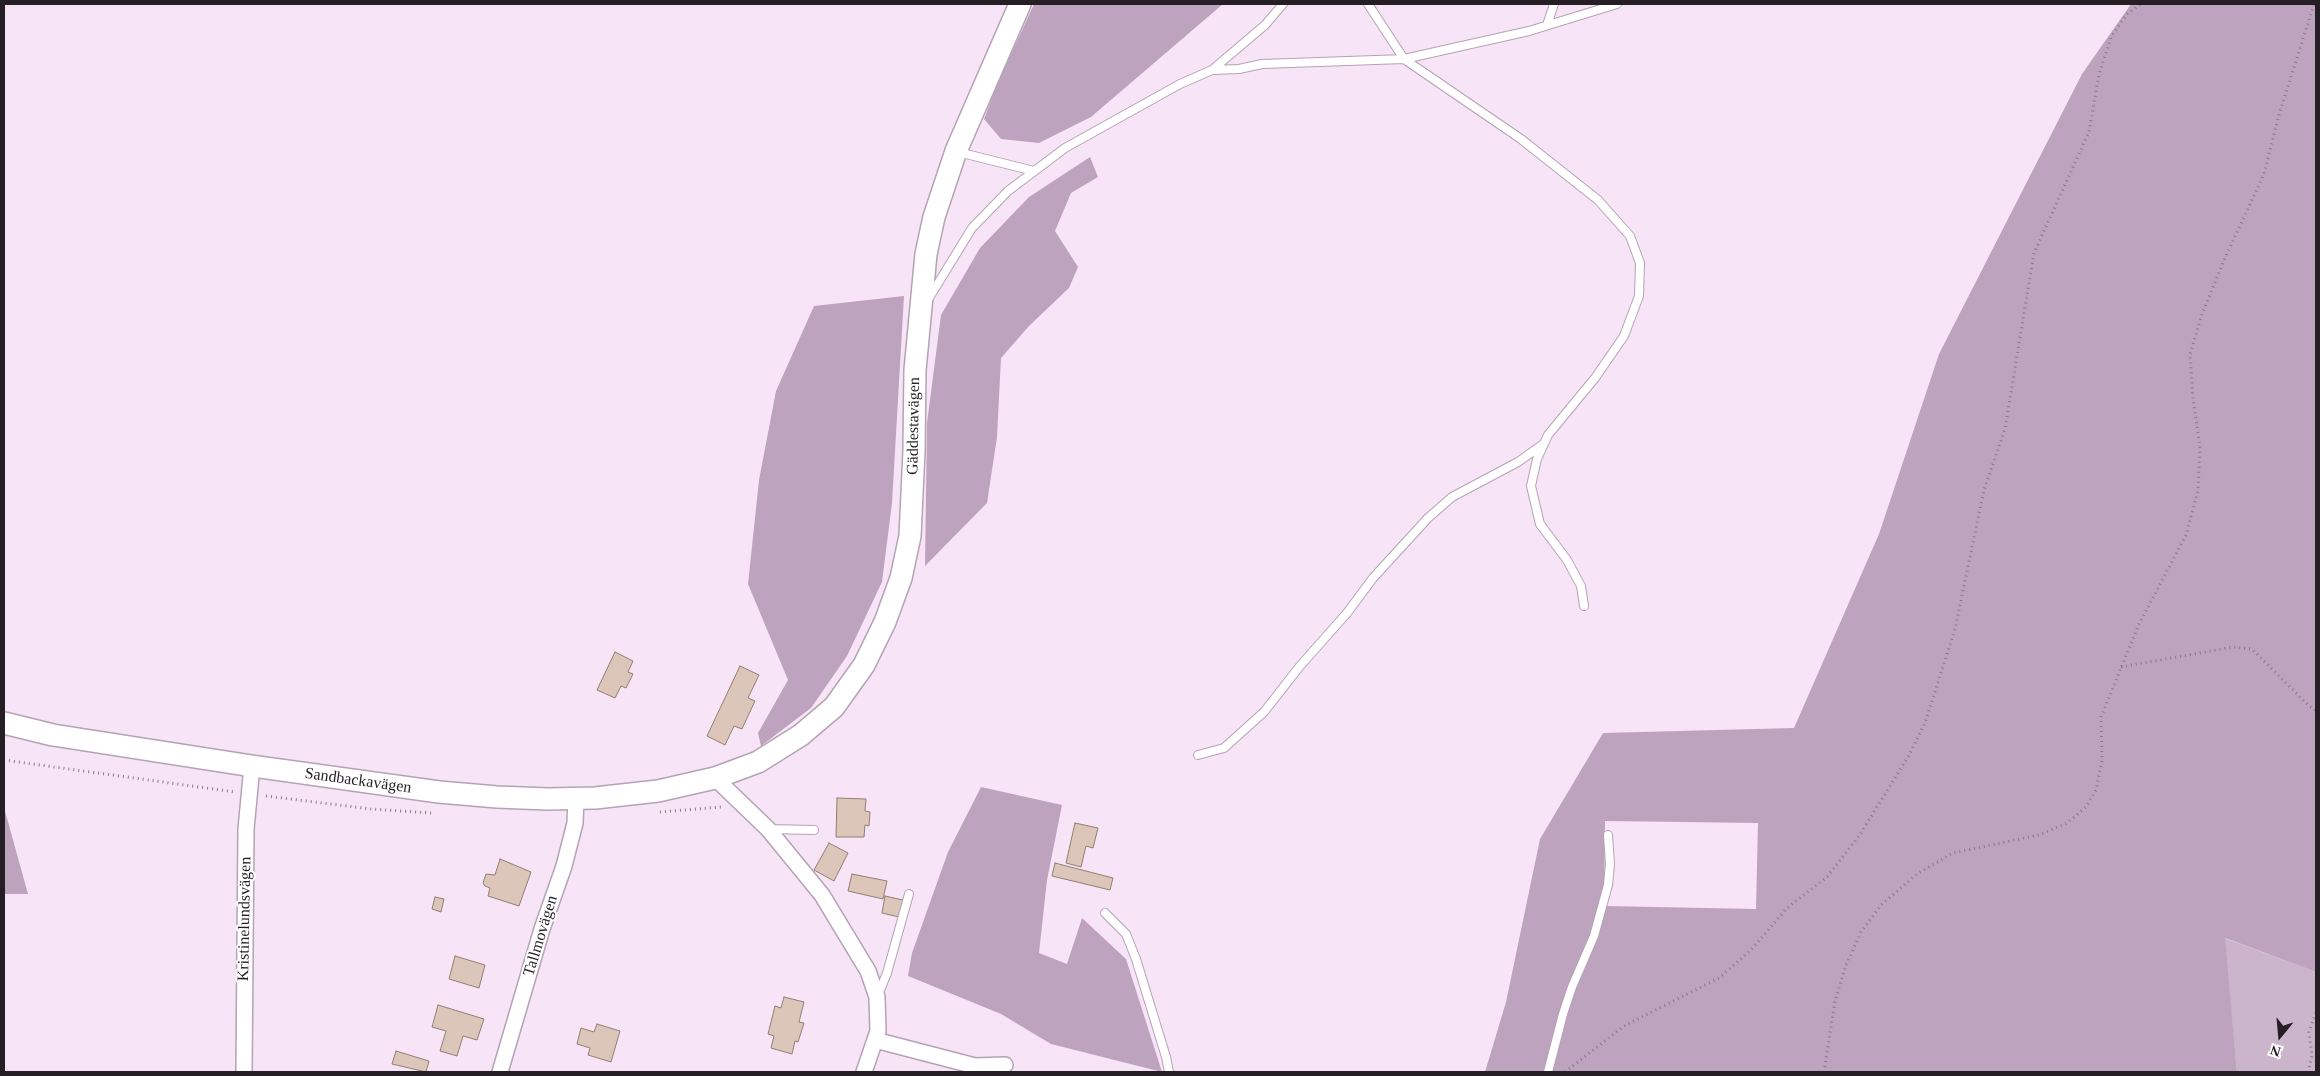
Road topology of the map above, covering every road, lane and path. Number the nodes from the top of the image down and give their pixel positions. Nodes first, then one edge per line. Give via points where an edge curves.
1 (1020, 4) edge
2 (1283, 4) edge
3 (1368, 4) edge
4 (1554, 4) edge
5 (1617, 4) edge
6 (2141, 4) edge
7 (2314, 4) edge
8 (1547, 25) junction
9 (1404, 59) junction
10 (1212, 70) junction
11 (956, 151) junction
12 (1034, 171) junction
13 (919, 320) junction
14 (1544, 444) junction
15 (1584, 606) dead end
16 (2121, 667) junction
17 (2316, 710) edge
18 (4, 723) edge
19 (1198, 755) dead end
20 (252, 766) junction
21 (715, 778) junction
22 (576, 798) junction
23 (768, 829) junction
24 (814, 830) dead end
25 (1608, 836) dead end
26 (909, 894) dead end
27 (1105, 913) dead end
28 (878, 997) junction
29 (2316, 1012) edge
30 (875, 1040) junction
31 (1005, 1065) dead end
32 (244, 1072) edge
33 (500, 1072) edge
34 (864, 1072) edge
35 (1168, 1072) edge
36 (1548, 1072) edge
37 (1565, 1072) edge
38 (1824, 1072) edge
39 (2308, 1072) edge

1 - 11 street, Gäddestavägen
2 - 10 lane via 1265,25
3 - 9 lane
4 - 8 lane
5 - 8 lane
6 - 37 path via 2127,14 2111,37 2099,74 2089,132 2034,253 2004,429 1984,490 1954,629 1925,723 1909,755 1859,836 1827,877 1787,908 1751,950 1719,978 1624,1026
7 - 16 path via 2264,174 2225,258 2190,354 2200,446 2198,491 2186,535 2139,624
8 - 9 lane
9 - 10 lane via 1262,64
9 - 14 lane via 1521,139 1598,200 1630,236 1640,263 1639,296 1624,336
10 - 12 lane via 1180,84 1065,148
11 - 12 lane
11 - 13 street, Gäddestavägen via 934,217 926,254
12 - 13 lane via 1008,191 972,228 932,290
13 - 21 street, Gäddestavägen via 914,370 910,536 901,578 885,622 864,666 834,707 801,735 758,762
14 - 15 lane via 1536,459 1531,486 1540,524 1567,560 1580,586
14 - 19 lane via 1518,462 1452,497 1373,578 1264,712 1224,748
16 - 17 path via 2232,647 2252,649
16 - 38 path via 2102,717 2102,761 2096,790 2086,807 2066,823 2038,835 1953,854 1916,874 1881,905 1860,932 1846,965 1835,1002
18 - 20 street, Sandbackavägen via 53,735
20 - 22 street, Sandbackavägen via 448,793
20 - 32 street, Kristinelundsvägen via 246,829
21 - 22 street, Sandbackavägen via 658,792
21 - 23 street
22 - 33 street, Tallmovägen via 575,823 564,866
23 - 24 lane
23 - 28 street via 822,895 868,971
25 - 36 lane via 1610,864 1605,895 1594,936 1569,996
26 - 28 lane via 888,973
27 - 35 lane via 1126,934 1136,959
28 - 30 street
29 - 39 path via 2309,1032 2312,1056
30 - 31 street via 975,1066
30 - 34 street

